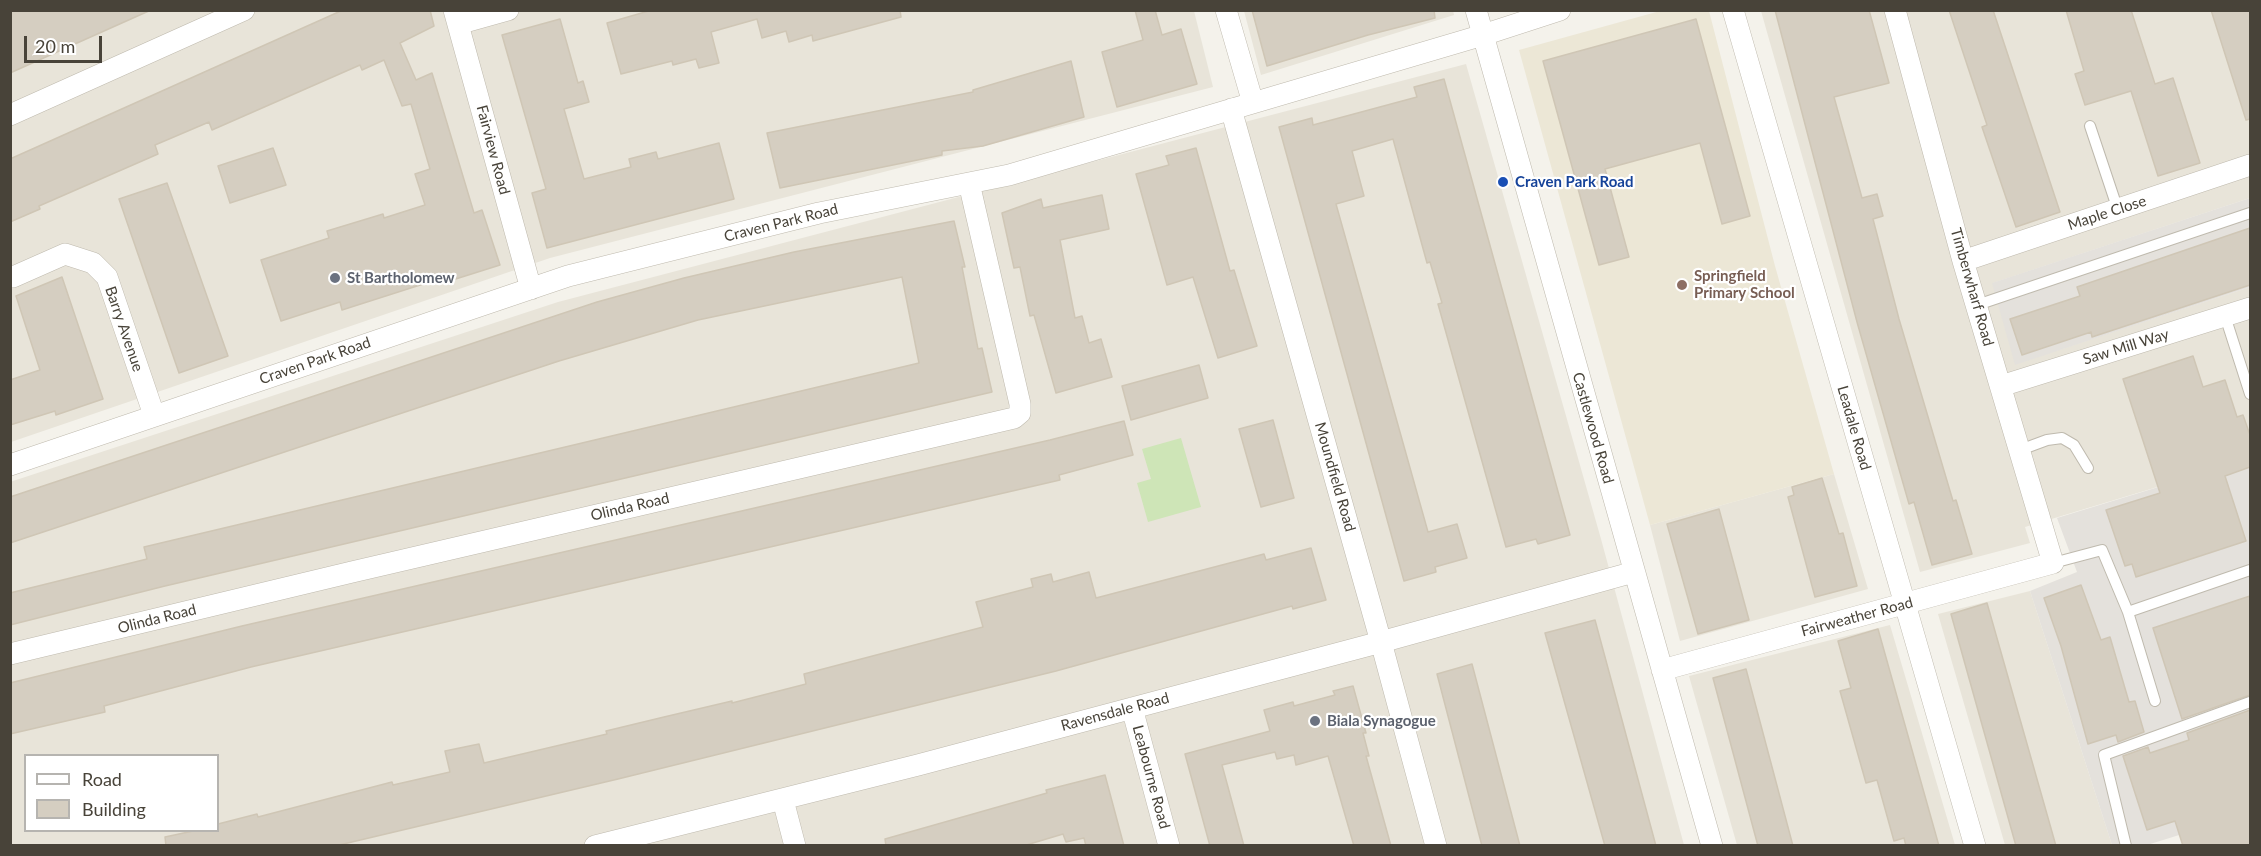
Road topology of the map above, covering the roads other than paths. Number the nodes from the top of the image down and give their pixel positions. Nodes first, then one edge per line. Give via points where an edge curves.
1 (244, 10) edge
2 (508, 10) edge
3 (1226, 10) edge
4 (1476, 10) edge
5 (1560, 10) edge
6 (1733, 10) edge
7 (1895, 10) edge
8 (456, 17) edge
9 (206, 19) edge
10 (1483, 35) junction
11 (1253, 103) junction
12 (1231, 109) junction
13 (10, 115) edge
14 (2090, 126) dead end
15 (2250, 165) edge
16 (969, 183) junction
17 (2118, 210) junction
18 (2250, 213) edge
19 (1963, 261) junction
20 (10, 276) edge
21 (531, 289) junction
22 (1977, 304) junction
23 (2250, 308) edge
24 (2225, 316) junction
25 (2001, 386) junction
26 (2250, 394) edge
27 (153, 415) junction
28 (2020, 450) junction
29 (10, 465) edge
30 (2088, 468) dead end
31 (2053, 563) junction
32 (2250, 570) edge
33 (1634, 572) junction
34 (1905, 604) junction
35 (2128, 612) junction
36 (1382, 642) junction
37 (10, 654) edge
38 (1662, 670) junction
39 (2155, 701) dead end
40 (2250, 702) edge
41 (1132, 708) junction
42 (783, 800) junction
43 (595, 846) edge
44 (795, 846) edge
45 (1169, 846) edge
46 (1436, 846) edge
47 (1712, 846) edge
48 (1975, 846) edge
49 (2126, 846) edge

1 - 9 street
2 - 8 street
3 - 11 street
4 - 10 street, Castlewood Road
5 - 10 street, Craven Park Road
6 - 34 street, Leadale Road
7 - 19 street, Timberwharf Road
8 - 21 street, Fairview Road
9 - 13 street
10 - 11 street, Craven Park Road
10 - 33 street, Castlewood Road
11 - 12 street, Craven Park Road
12 - 16 street, Craven Park Road via 1009,175
12 - 36 street, Moundfield Road
14 - 17 lane
15 - 17 street, Maple Close
16 - 21 street, Craven Park Road via 808,215 568,276
16 - 37 street, Olinda Road via 1020,404 1020,413 1014,418
17 - 19 street, Maple Close
18 - 22 lane
19 - 22 street, Timberwharf Road
20 - 27 street, Barry Avenue via 65,254 93,263 107,278
21 - 27 street, Craven Park Road
22 - 25 street, Timberwharf Road
23 - 24 street, Saw Mill Way
24 - 25 street, Saw Mill Way
24 - 26 lane
25 - 28 street, Timberwharf Road
27 - 29 street, Craven Park Road
28 - 30 lane via 2062,438 2074,445
28 - 31 street, Timberwharf Road
31 - 34 street, Fairweather Road
31 - 35 lane via 2102,550
32 - 35 lane
33 - 36 street, Ravensdale Road
33 - 38 street, Castlewood Road
34 - 38 street, Fairweather Road
34 - 48 street, Leadale Road
35 - 39 lane
36 - 41 street, Ravensdale Road
36 - 46 street, Moundfield Road
38 - 47 street, Castlewood Road
40 - 49 lane via 2104,755
41 - 42 street, Ravensdale Road
41 - 45 street, Leabourne Road
42 - 43 street, Ravensdale Road
42 - 44 street

